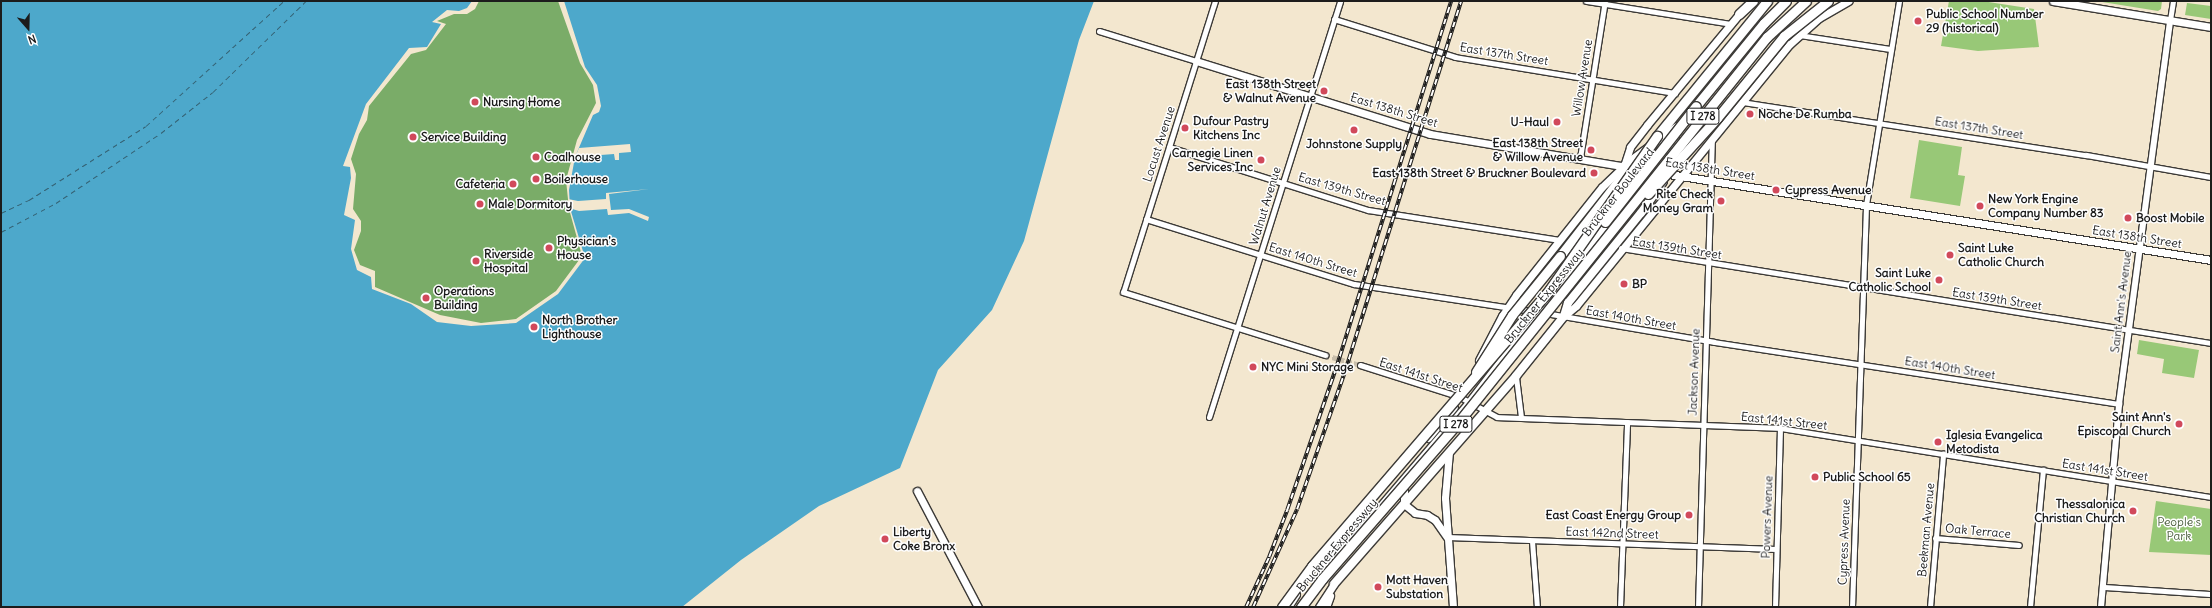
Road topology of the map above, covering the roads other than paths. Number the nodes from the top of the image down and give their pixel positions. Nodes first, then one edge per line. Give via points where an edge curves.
1 (1215, 1) edge
2 (1340, 1) edge
3 (1586, 1) edge
4 (1749, 1) edge
5 (1753, 1) edge
6 (1767, 1) edge
7 (1786, 1) edge
8 (1790, 1) edge
9 (1801, 1) edge
10 (1806, 1) edge
11 (1828, 1) edge
12 (1848, 1) edge
13 (1899, 1) edge
14 (2053, 1) edge
15 (2173, 1) edge
16 (1604, 2) edge
17 (1740, 14) junction
18 (1334, 18) junction
19 (2170, 20) junction
20 (1731, 24) junction
21 (2211, 27) edge
22 (1099, 31) dead end
23 (1799, 35) junction
24 (1891, 49) junction
25 (1196, 61) junction
26 (1593, 79) junction
27 (1675, 93) junction
28 (1310, 96) junction
29 (1742, 102) junction
30 (1695, 114) junction
31 (1879, 122) junction
32 (1712, 139) junction
33 (1169, 147) junction
34 (1580, 158) junction
35 (1624, 166) junction
36 (2150, 166) junction
37 (1651, 171) junction
38 (1667, 174) junction
39 (1682, 177) junction
40 (2211, 177) edge
41 (1711, 180) junction
42 (1283, 183) junction
43 (1866, 205) junction
44 (1146, 219) junction
45 (1607, 238) junction
46 (1560, 240) junction
47 (1614, 246) junction
48 (1623, 249) junction
49 (2139, 249) junction
50 (1260, 255) junction
51 (2211, 260) edge
52 (1708, 263) junction
53 (1862, 287) junction
54 (1547, 293) junction
55 (1508, 307) junction
56 (1538, 312) junction
57 (1564, 316) junction
58 (1237, 328) junction
59 (2128, 330) junction
60 (1706, 341) junction
61 (2211, 344) edge
62 (1325, 355) tunnel mouth
63 (1860, 364) junction
64 (1360, 366) tunnel mouth
65 (1516, 376) junction
66 (1467, 389) junction
67 (1460, 397) junction
68 (1468, 403) junction
69 (2119, 404) junction
70 (1485, 412) junction
71 (1209, 417) dead end
72 (1522, 417) junction
73 (1627, 422) junction
74 (1702, 425) junction
75 (1780, 428) junction
76 (1857, 440) junction
77 (1449, 451) junction
78 (1943, 454) junction
79 (2044, 470) junction
80 (1404, 477) junction
81 (2112, 481) junction
82 (917, 491) dead end
83 (2211, 497) edge
84 (1404, 504) junction
85 (1447, 538) junction
86 (1935, 538) junction
87 (1532, 541) junction
88 (1622, 543) junction
89 (1335, 544) junction
90 (2019, 545) dead end
91 (1699, 546) junction
92 (1776, 548) junction
93 (1319, 579) junction
94 (1334, 584) junction
95 (2103, 587) junction
96 (2211, 594) edge
97 (978, 607) edge
98 (1282, 607) edge
99 (1288, 607) edge
100 (1301, 607) edge
101 (1305, 607) edge
102 (1319, 607) edge
103 (1326, 607) edge
104 (1453, 607) edge
105 (1538, 607) edge
106 (1620, 607) edge
107 (1698, 607) edge
108 (1775, 607) edge
109 (1852, 607) edge
110 (1930, 607) edge
111 (2030, 607) edge
112 (2101, 607) edge

1 - 25 street, Locust Avenue
2 - 18 street, Walnut Avenue
3 - 16 street
4 - 17 street, Bruckner Boulevard
5 - 17 highway
6 - 54 highway, Bruckner Expressway / I 278, bridge via 1665,125
7 - 54 highway, bridge via 1727,68 1575,262
8 - 30 main road, Bruckner Boulevard
9 - 38 main road via 1779,22 1732,80 1699,123
10 - 45 highway, Bruckner Expressway / I 278, bridge via 1771,33
11 - 45 highway, bridge via 1784,36 1717,118
12 - 23 main road via 1819,18
13 - 24 street, Cypress Avenue
14 - 19 main road
15 - 19 street, Saint Ann's Avenue
16 - 20 street
16 - 26 street, Willow Avenue
17 - 20 main road, Bruckner Boulevard
18 - 26 street, East 137th Street via 1455,57
18 - 28 street, Walnut Avenue
19 - 21 main road
19 - 36 street, Saint Ann's Avenue
20 - 27 main road, Bruckner Boulevard
22 - 25 street, East 138th Street
23 - 24 street
23 - 29 main road
24 - 31 street, Cypress Avenue
25 - 28 main road, East 138th Street
25 - 33 street, Locust Avenue
26 - 27 street, East 137th Street
26 - 34 street, Willow Avenue
27 - 35 main road, Bruckner Boulevard via 1630,147
28 - 34 main road, East 138th Street via 1430,134
28 - 42 street, Walnut Avenue
29 - 31 street, East 137th Street
29 - 32 main road
30 - 35 main road
30 - 37 main road, Bruckner Boulevard
31 - 36 street, East 137th Street
31 - 43 street, Cypress Avenue
32 - 39 main road
32 - 41 street, Jackson Avenue
33 - 42 street, East 139th Street
33 - 44 street, Locust Avenue
34 - 35 main road, East 138th Street
35 - 37 main road, East 138th Street
35 - 46 main road, Bruckner Boulevard via 1602,187
35 - 66 highway, bridge via 1623,175 1506,323
36 - 40 street, East 137th Street
36 - 49 street, Saint Ann's Avenue
37 - 38 main road, East 138th Street
37 - 56 main road, Bruckner Boulevard
38 - 39 main road, East 138th Street
38 - 47 main road via 1641,213
39 - 41 main road, East 138th Street
39 - 48 main road
41 - 43 main road, East 138th Street
41 - 52 street, Jackson Avenue
42 - 46 street, East 139th Street via 1368,210
42 - 50 street, Walnut Avenue
43 - 49 main road, East 138th Street
43 - 53 street, Cypress Avenue
44 - 50 street, East 140th Street
44 - 58 street, Locust Avenue via 1123,292
45 - 100 highway, Bruckner Expressway / I 278, bridge via 1460,420 1322,579
46 - 55 main road, Bruckner Boulevard
47 - 48 street, East 139th Street
47 - 57 main road via 1568,303
48 - 52 street, East 139th Street
48 - 57 main road via 1576,306
49 - 51 main road, East 138th Street
49 - 59 street, Saint Ann's Avenue
50 - 55 street, East 140th Street via 1354,284
50 - 58 street, Walnut Avenue
52 - 53 street, East 139th Street
52 - 60 street, Jackson Avenue
53 - 59 street, East 139th Street
53 - 63 street, Cypress Avenue
54 - 66 highway, Bruckner Expressway / I 278, bridge
55 - 56 street, East 140th Street
55 - 67 main road, Bruckner Boulevard
56 - 57 street, East 140th Street
56 - 68 main road, Bruckner Boulevard
57 - 60 street, East 140th Street
57 - 65 main road
58 - 62 street
58 - 71 street, Walnut Avenue
59 - 61 street, East 139th Street
59 - 69 street, Saint Ann's Avenue
60 - 63 street, East 140th Street
60 - 74 street, Jackson Avenue
63 - 69 street, East 140th Street
63 - 76 street, Cypress Avenue
64 - 67 street, East 141st Street
65 - 70 main road
65 - 72 street
66 - 98 highway, Bruckner Expressway / I 278, bridge via 1312,566
67 - 68 street, East 141st Street
67 - 89 main road, Bruckner Boulevard via 1447,417
68 - 70 street, East 141st Street
68 - 80 main road, Bruckner Boulevard
69 - 81 street, Saint Ann's Avenue
70 - 72 street, East 141st Street via 1497,417
70 - 77 main road
72 - 73 street, East 141st Street
73 - 74 street, East 141st Street
73 - 88 street
74 - 75 street, East 141st Street
74 - 91 street, Jackson Avenue
75 - 76 street, East 141st Street
75 - 92 street, Powers Avenue
76 - 78 street, East 141st Street
76 - 109 street, Cypress Avenue
77 - 84 main road
77 - 85 main road via 1445,492
78 - 79 street, East 141st Street
78 - 86 street, Beekman Avenue
79 - 81 street, East 141st Street
79 - 111 street
80 - 84 main road
80 - 93 main road, Bruckner Boulevard via 1334,557
81 - 83 street, East 141st Street
81 - 95 street, Saint Ann's Avenue
82 - 97 main road
84 - 85 main road via 1415,513 1427,515 1434,520
84 - 94 main road
85 - 87 street, East 142nd Street
85 - 104 main road
86 - 90 street, Oak Terrace
86 - 110 street, Beekman Avenue
87 - 88 street, East 142nd Street
87 - 105 street
88 - 91 street, East 142nd Street
88 - 106 street
89 - 93 main road via 1322,566
89 - 99 main road, Bruckner Boulevard via 1308,576
91 - 92 street, East 142nd Street
91 - 107 street, Jackson Avenue
92 - 108 street, Powers Avenue
93 - 101 main road, Bruckner Boulevard
94 - 102 main road
94 - 103 main road
95 - 96 street
95 - 112 street, Saint Ann's Avenue

